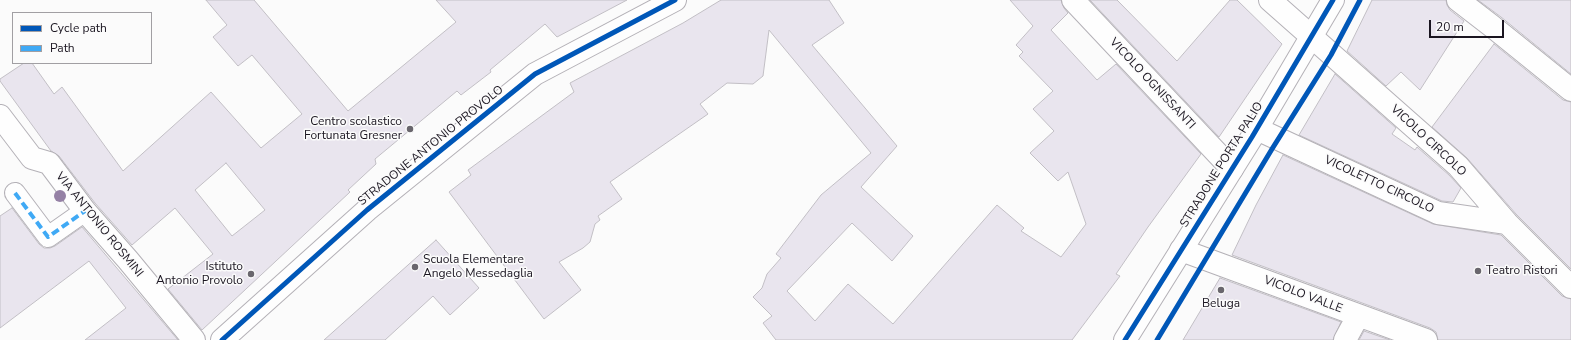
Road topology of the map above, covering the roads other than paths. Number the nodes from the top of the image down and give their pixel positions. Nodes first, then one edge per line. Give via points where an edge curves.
1 (675, 0) edge
2 (1073, 0) edge
3 (1270, 0) edge
4 (1333, 0) edge
5 (1458, 0) edge
6 (1312, 38) junction
7 (1571, 90) edge
8 (0, 116) edge
9 (1257, 129) junction
10 (1232, 169) junction
11 (15, 193) dead end
12 (85, 211) junction
13 (1507, 223) junction
14 (1181, 250) junction
15 (1571, 287) edge
16 (1358, 316) junction
17 (194, 340) edge
18 (222, 340) edge
19 (1125, 340) edge
20 (1346, 340) edge
21 (1426, 340) edge

1 - 18 street, STRADONE ANTONIO PROVOLO via 535,74 367,210
2 - 10 street, VICOLO OGNISSANTI
3 - 6 street, VICOLO CIRCOLO
4 - 6 street, STRADONE PORTA PALIO
5 - 7 street
6 - 9 street, STRADONE PORTA PALIO
6 - 13 street, VICOLO CIRCOLO via 1458,166
8 - 12 street, VIA ANTONIO ROSMINI via 32,158 49,163
9 - 10 street, STRADONE PORTA PALIO
9 - 13 street, VICOLETTO CIRCOLO via 1438,213
10 - 14 street, STRADONE PORTA PALIO
11 - 12 street via 48,237
12 - 17 street, VIA ANTONIO ROSMINI
13 - 15 street, VICOLO CIRCOLO
14 - 16 street, VICOLO VALLE
14 - 19 street, STRADONE PORTA PALIO
16 - 20 street
16 - 21 street, VICOLO VALLE

